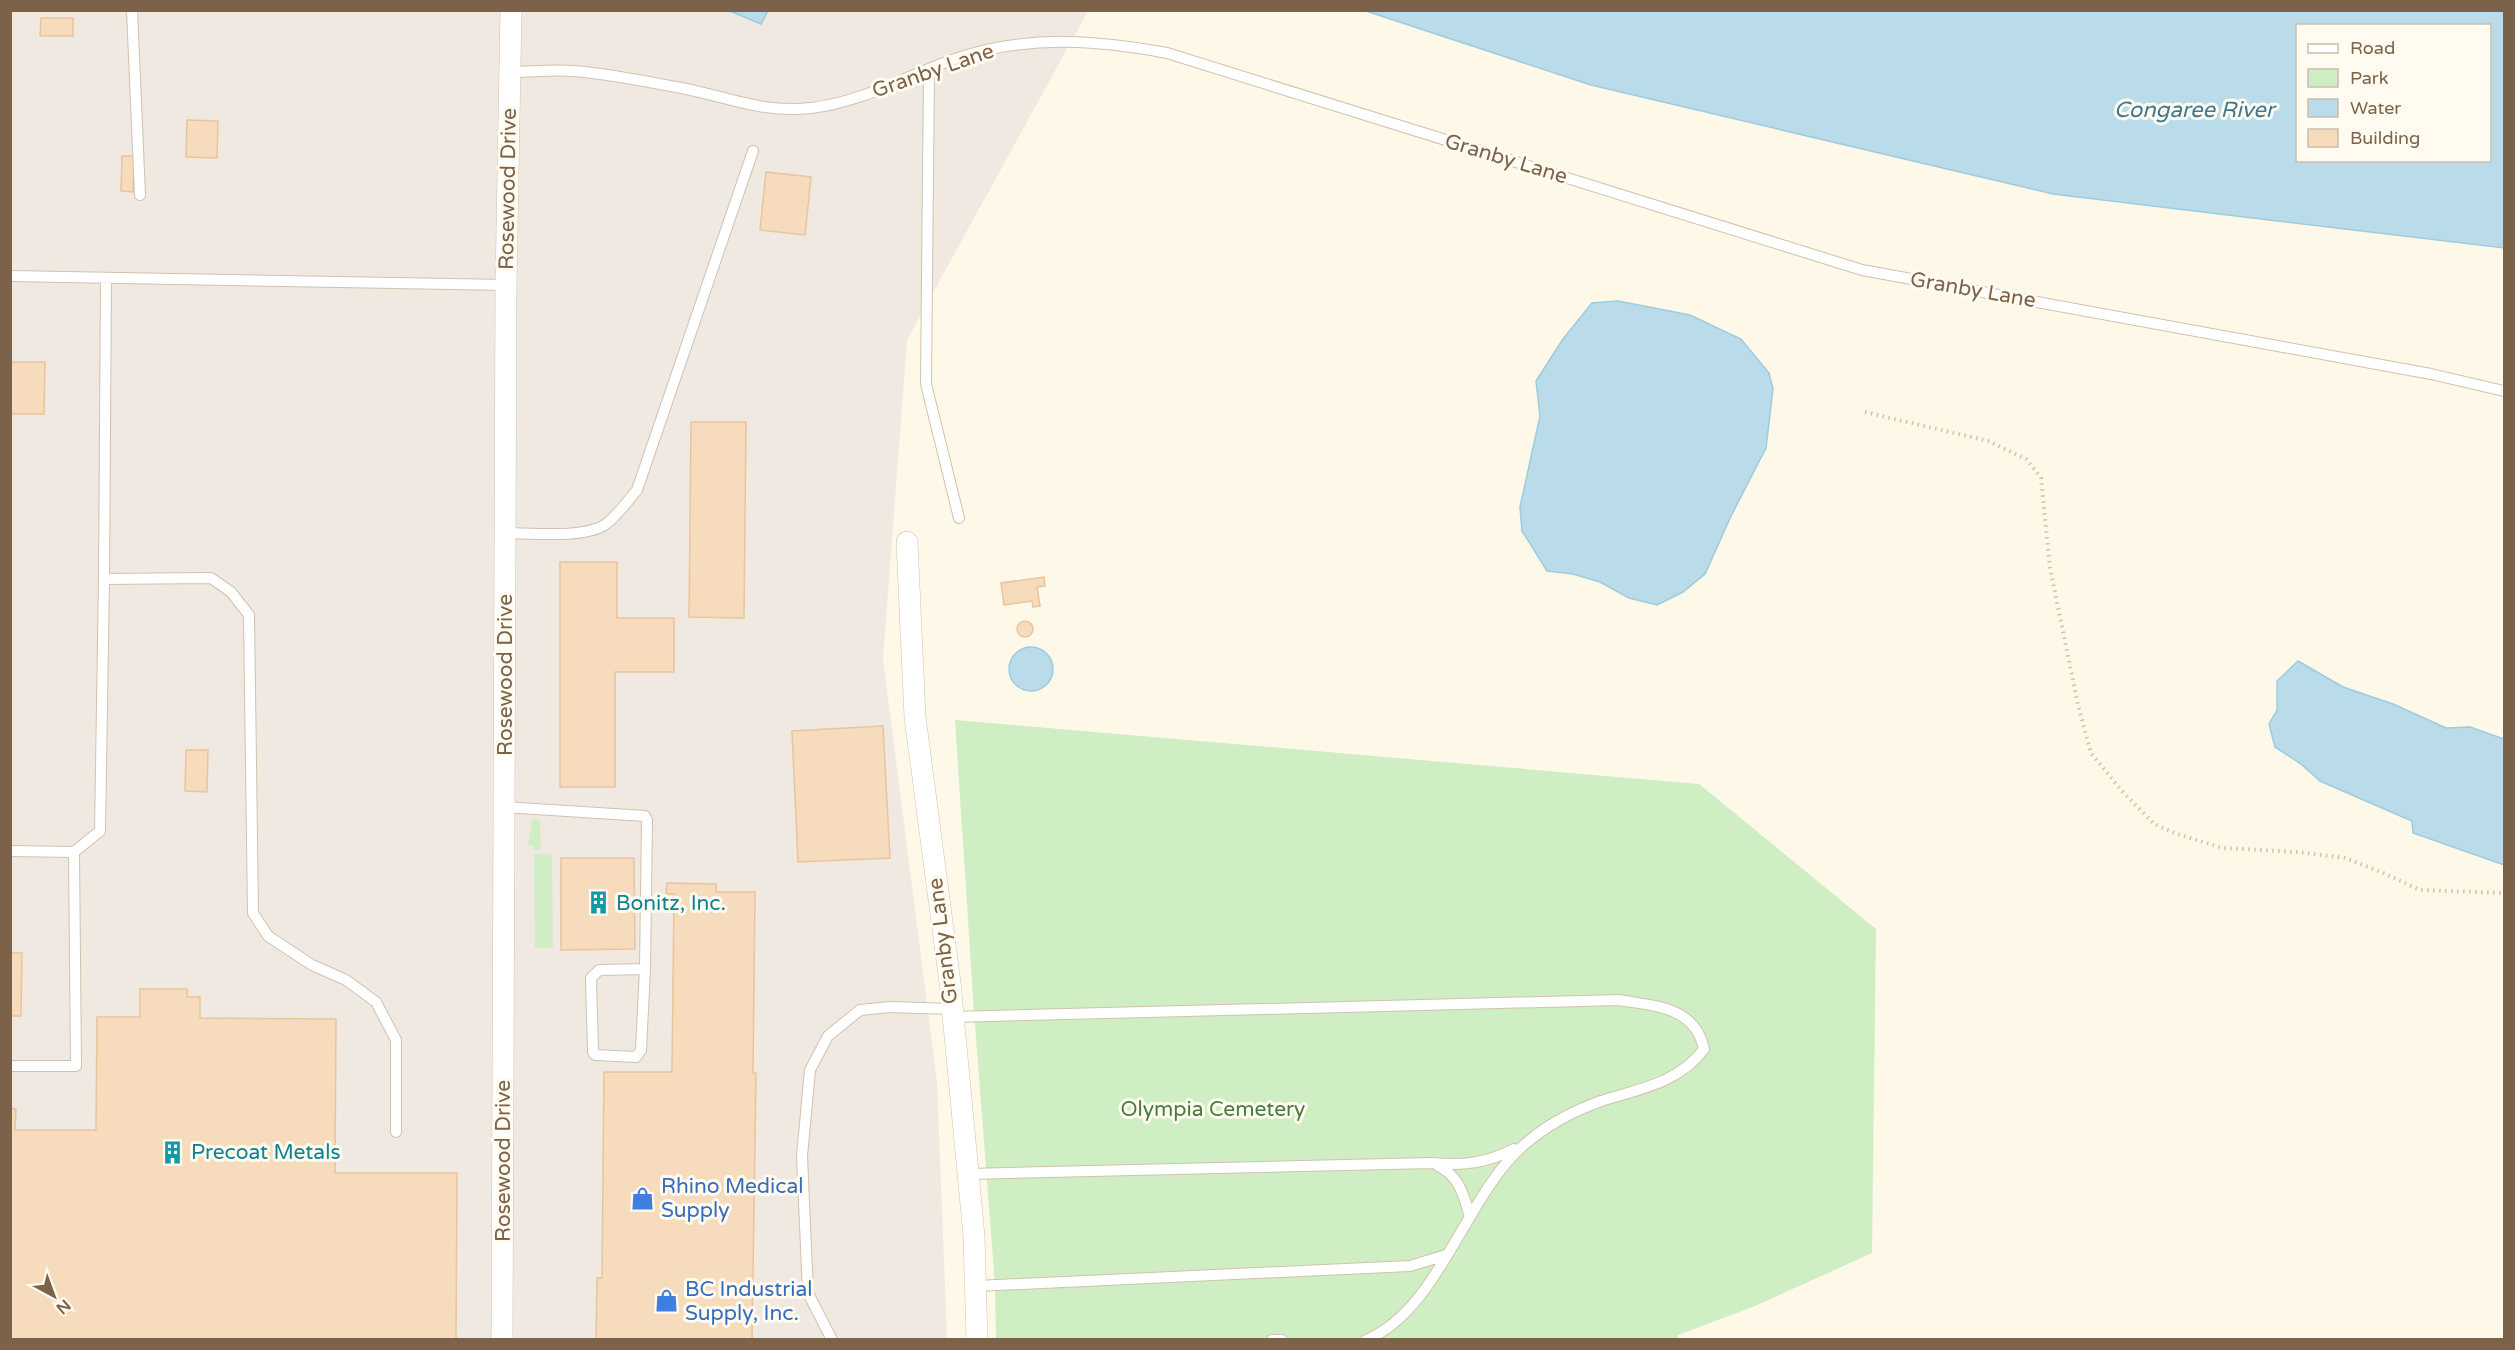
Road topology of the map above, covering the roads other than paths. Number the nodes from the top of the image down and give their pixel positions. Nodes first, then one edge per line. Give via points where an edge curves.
1 (132, 10) edge
2 (511, 10) edge
3 (929, 70) junction
4 (510, 72) junction
5 (753, 151) dead end
6 (141, 195) dead end
7 (10, 276) edge
8 (106, 278) junction
9 (506, 285) junction
10 (2505, 391) edge
11 (959, 518) dead end
12 (505, 533) junction
13 (907, 542) dead end
14 (104, 579) junction
15 (504, 807) junction
16 (10, 851) edge
17 (74, 852) junction
18 (645, 969) junction
19 (951, 1013) junction
20 (10, 1066) edge
21 (396, 1132) dead end
22 (1525, 1144) junction
23 (1432, 1163) junction
24 (968, 1174) junction
25 (1470, 1217) junction
26 (1446, 1255) junction
27 (1415, 1265) junction
28 (1431, 1279) junction
29 (976, 1286) junction
30 (502, 1340) edge
31 (832, 1340) edge
32 (977, 1340) edge
33 (1272, 1340) edge
34 (1282, 1340) edge
35 (1366, 1340) edge

1 - 6 lane
2 - 4 street, Rosewood Drive
3 - 4 lane, Granby Lane via 847,100 812,108 777,109 572,70
3 - 10 lane, Granby Lane via 1000,48 1069,40 1167,53 1862,270 2431,374
3 - 11 lane via 926,384
4 - 9 street, Rosewood Drive
5 - 12 lane via 637,490 619,513 590,532
7 - 8 lane
8 - 9 lane
8 - 14 lane
9 - 12 street, Rosewood Drive
12 - 15 street, Rosewood Drive
13 - 19 street, Granby Lane via 915,717
14 - 17 lane via 100,831
14 - 21 lane via 211,578 231,592 249,615 253,913 268,936 346,980 376,1002 396,1040
15 - 18 lane via 645,816
15 - 30 street, Rosewood Drive
16 - 17 lane
17 - 20 lane via 76,1066
18 - 18 lane via 639,1054 595,1055 593,973
19 - 22 lane via 1618,1000 1672,1008 1691,1022 1702,1038 1704,1049 1676,1076 1568,1115
19 - 24 street, Granby Lane
19 - 31 lane via 890,1007 860,1010 828,1036 810,1070 802,1156 808,1293
22 - 23 lane via 1478,1164
22 - 25 lane via 1509,1159
23 - 24 lane
23 - 25 lane via 1447,1170 1457,1182
24 - 29 street, Granby Lane
25 - 26 lane
26 - 27 lane
26 - 28 lane
27 - 28 lane
27 - 29 lane
28 - 35 lane via 1405,1313
29 - 32 street, Granby Lane
33 - 34 lane

